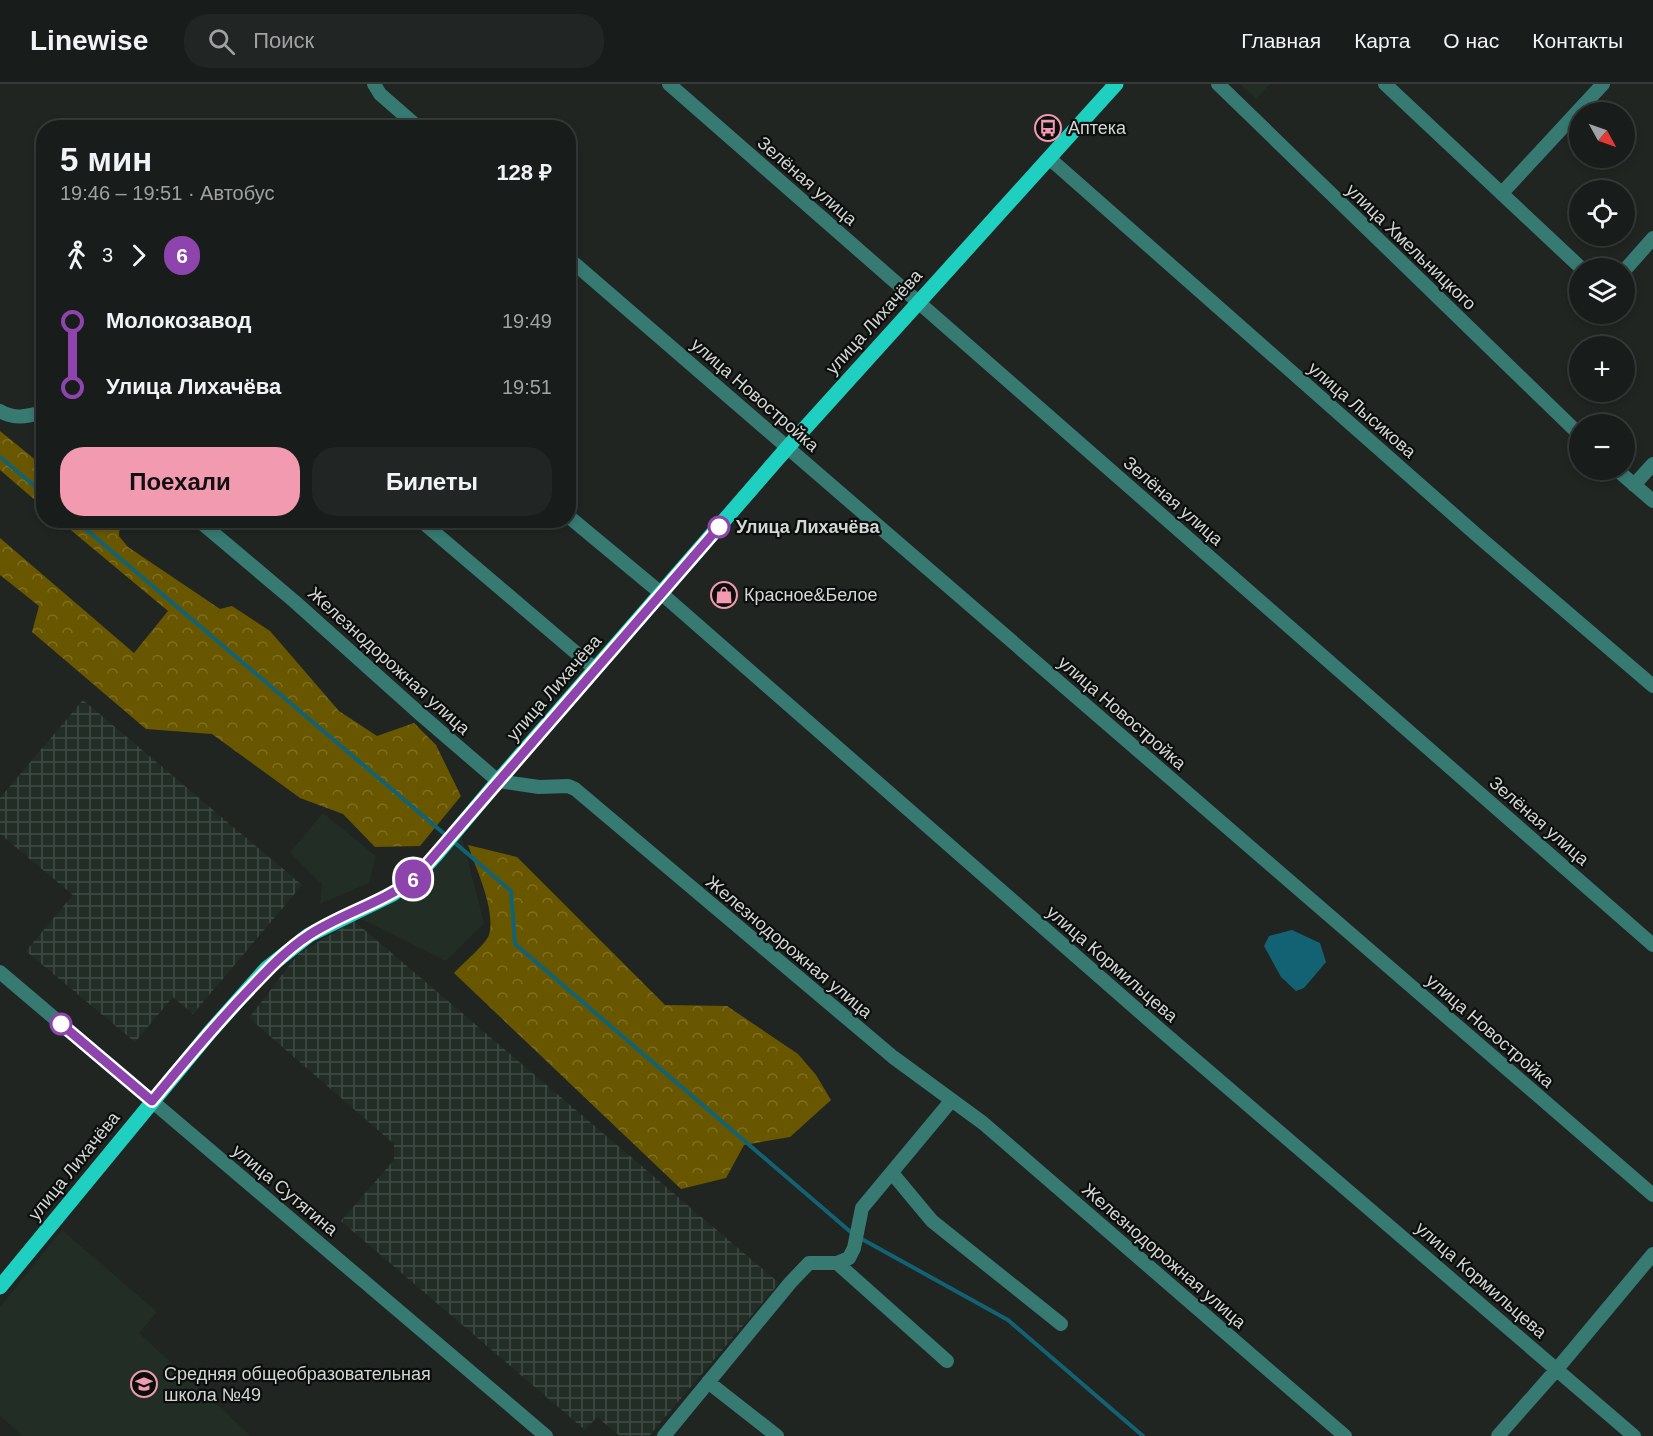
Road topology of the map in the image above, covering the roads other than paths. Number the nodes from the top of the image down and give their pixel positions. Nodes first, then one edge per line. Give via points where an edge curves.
1 (374, 84) edge
2 (669, 84) edge
3 (1116, 84) edge
4 (1218, 84) edge
5 (1385, 84) edge
6 (1603, 84) edge
7 (1401, 89) edge
8 (410, 120) edge
9 (1049, 158) junction
10 (1502, 193) junction
11 (1653, 238) edge
12 (1570, 258) edge
13 (1635, 258) edge
14 (576, 265) edge
15 (918, 302) junction
16 (6, 414) edge
17 (36, 414) edge
18 (1569, 424) edge
19 (788, 448) junction
20 (1653, 464) edge
21 (1628, 480) edge
22 (1634, 485) junction
23 (1653, 501) edge
24 (576, 523) edge
25 (207, 528) edge
26 (429, 528) edge
27 (662, 594) junction
28 (595, 669) junction
29 (1653, 686) edge
30 (498, 781) junction
31 (1653, 945) edge
32 (0, 972) edge
33 (152, 1101) junction
34 (951, 1101) junction
35 (892, 1173) junction
36 (1653, 1195) edge
37 (1653, 1254) edge
38 (837, 1263) junction
39 (0, 1287) edge
40 (1061, 1324) dead end
41 (947, 1361) dead end
42 (1557, 1369) junction
43 (708, 1382) junction
44 (546, 1436) edge
45 (664, 1436) edge
46 (777, 1436) edge
47 (1345, 1436) edge
48 (1498, 1436) edge
49 (1634, 1436) edge

1 - 8 street
2 - 15 street, Зелёная улица
3 - 9 main road, улица Лихачёва
4 - 18 street, улица Хмельницкого
5 - 7 street
6 - 10 street
7 - 10 street
9 - 15 main road, улица Лихачёва
9 - 29 street, улица Лысикова
10 - 12 street
11 - 13 street
14 - 19 street, улица Новостройка
15 - 19 main road, улица Лихачёва
15 - 31 street, Зелёная улица
16 - 17 street via 22,417
19 - 27 main road, улица Лихачёва
19 - 36 street, улица Новостройка
20 - 22 street
21 - 22 street
22 - 23 street
24 - 27 street, улица Кормильцева
25 - 30 street, Железнодорожная улица
26 - 28 street
27 - 28 main road, улица Лихачёва
27 - 42 street, улица Кормильцева via 1157,1027
28 - 30 main road, улица Лихачёва
30 - 33 main road, улица Лихачёва via 414,879 393,894 309,935 266,969
30 - 34 street, Железнодорожная улица via 575,789 892,1057
32 - 33 street, улица Сутягина
33 - 39 main road, улица Лихачёва
33 - 44 street, улица Сутягина
34 - 35 street
34 - 47 street, Железнодорожная улица via 984,1123
35 - 38 street via 862,1208 849,1258
35 - 40 street via 932,1221
37 - 42 street
38 - 41 street
38 - 43 street via 809,1263
42 - 48 street
42 - 49 street, улица Кормильцева
43 - 45 street
43 - 46 street

